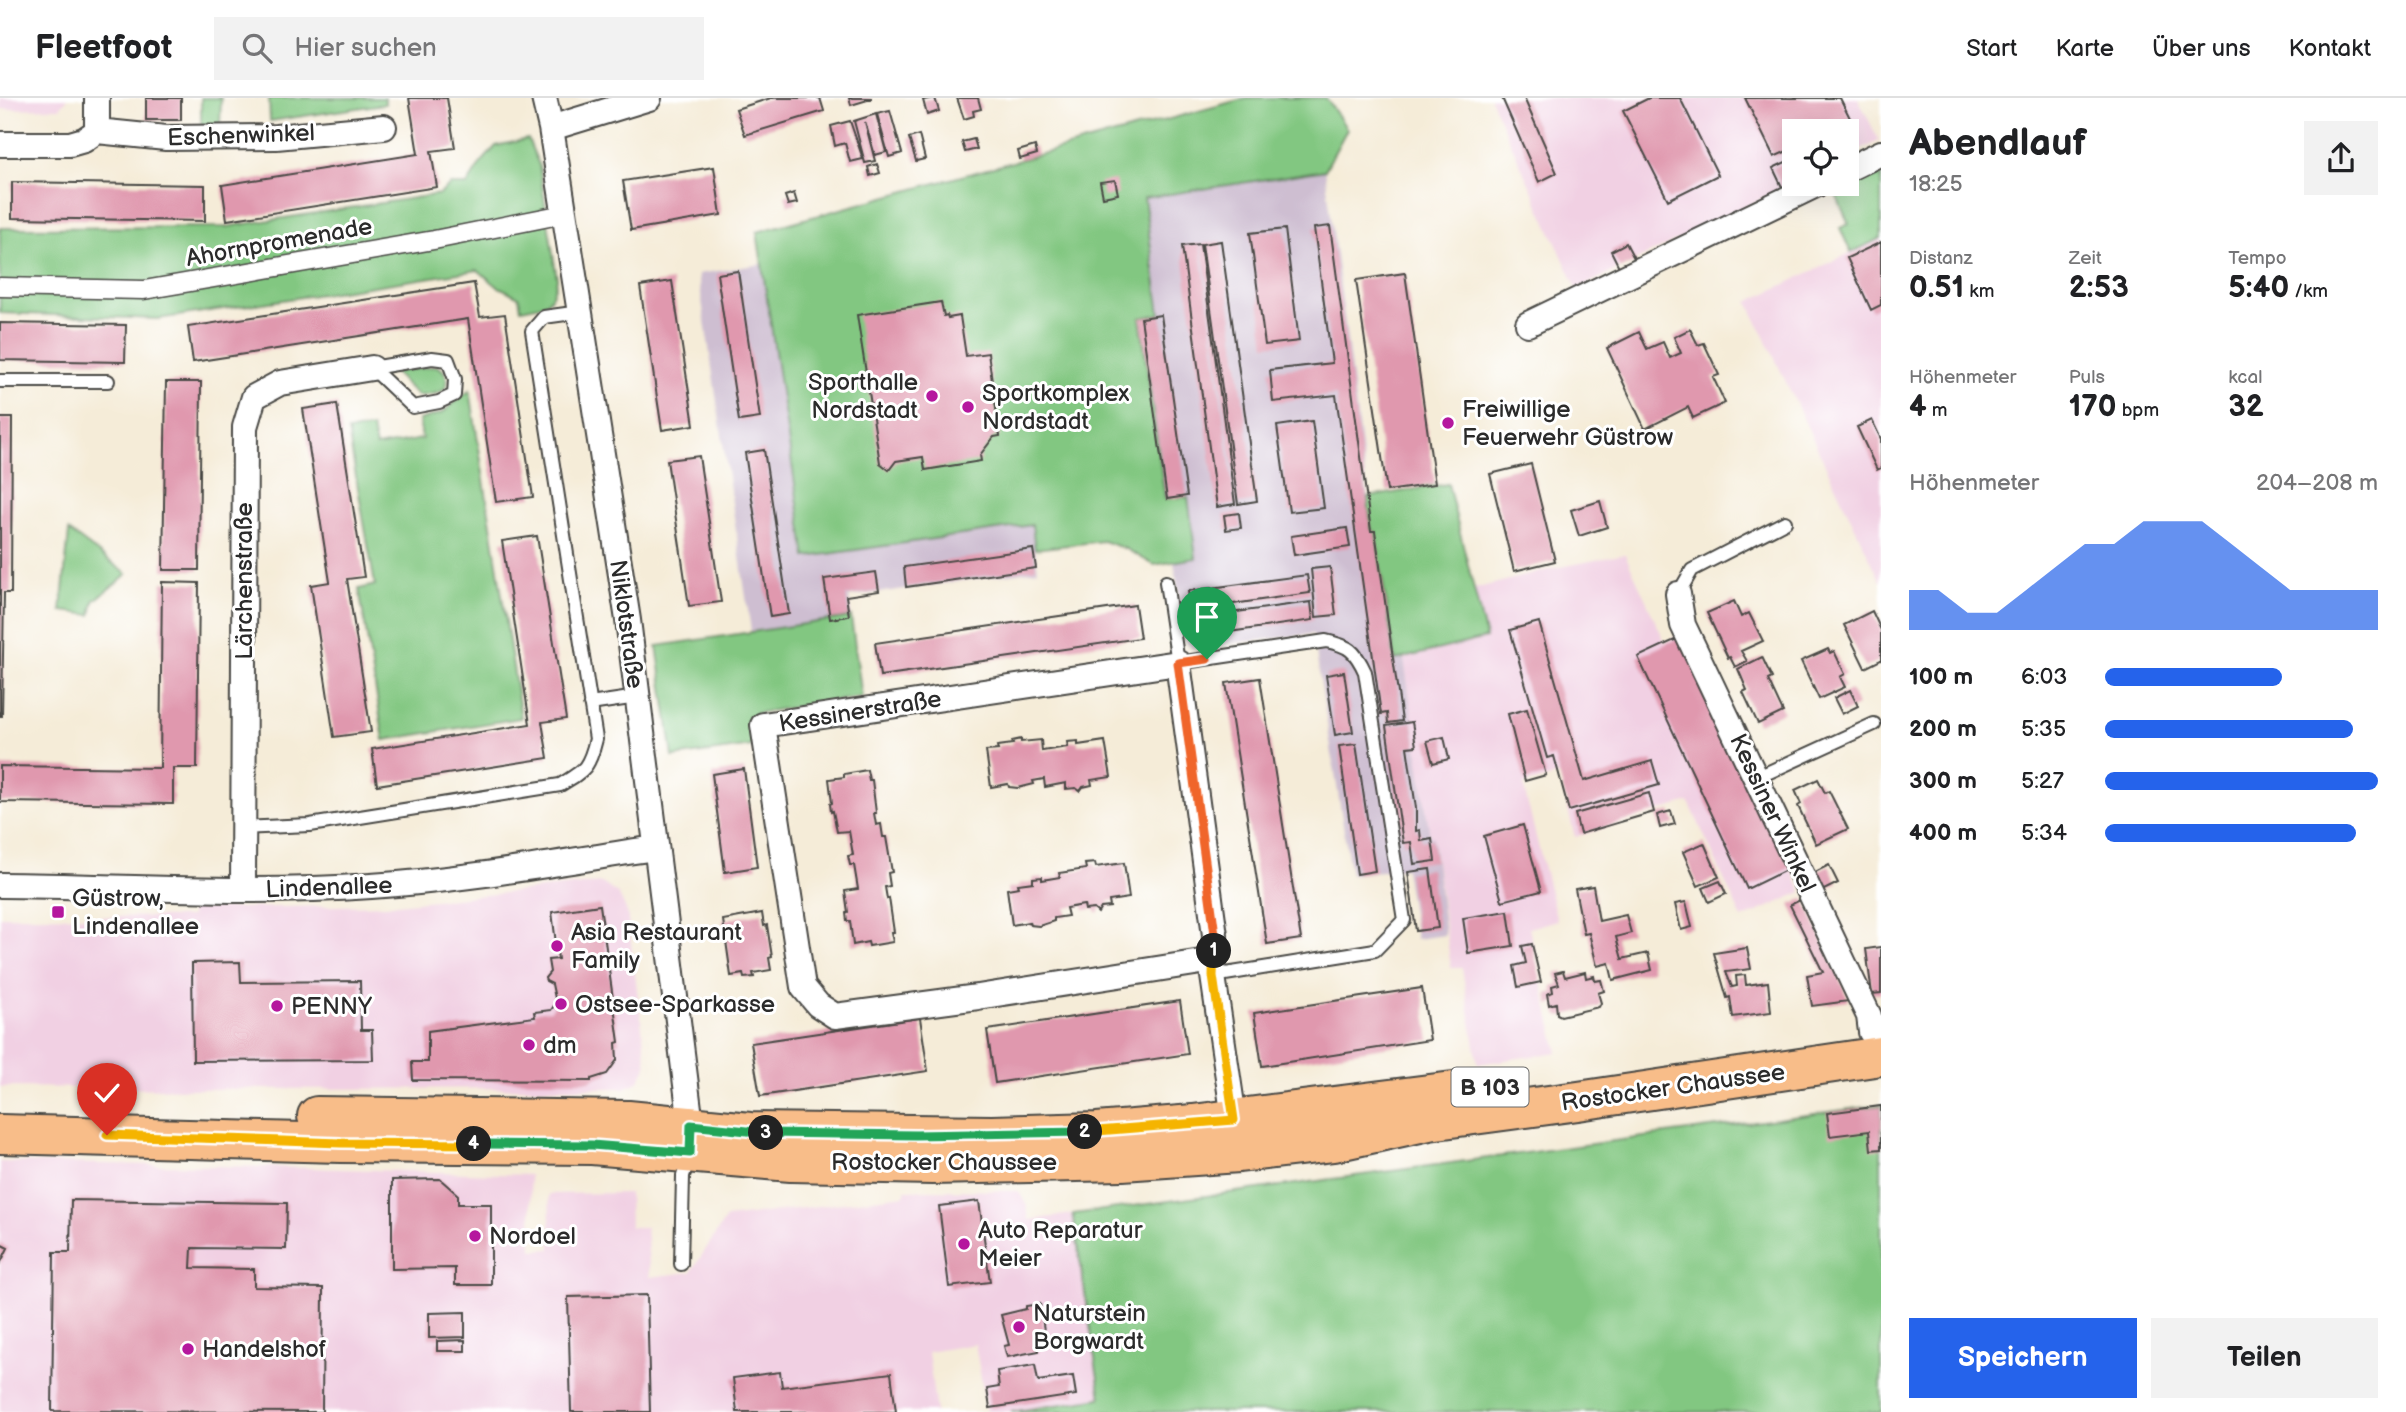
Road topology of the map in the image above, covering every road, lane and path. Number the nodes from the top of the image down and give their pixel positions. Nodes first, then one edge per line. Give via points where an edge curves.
1 (97, 98) edge
2 (544, 98) edge
3 (649, 98) edge
4 (384, 127) dead end
5 (551, 128) junction
6 (97, 131) junction
7 (0, 145) edge
8 (1881, 153) edge
9 (1859, 164) edge
10 (1793, 196) edge
11 (564, 214) junction
12 (0, 287) edge
13 (580, 312) junction
14 (1528, 324) dead end
15 (372, 368) junction
16 (0, 381) edge
17 (108, 381) dead end
18 (1785, 522) dead end
19 (1166, 582) dead end
20 (1678, 594) joint
21 (1178, 663) junction
22 (637, 697) junction
23 (590, 704) junction
24 (1874, 724) dead end
25 (1756, 778) junction
26 (243, 828) junction
27 (655, 848) junction
28 (0, 885) edge
29 (243, 889) junction
30 (1214, 968) junction
31 (1878, 1040) edge
32 (0, 1119) edge
33 (0, 1133) edge
34 (1237, 1136) junction
35 (690, 1139) junction
36 (681, 1264) dead end

1 - 6 street
2 - 5 street, Niklotstraße
3 - 5 street
4 - 6 street, Eschenwinkel via 276,137 166,138
5 - 11 street, Niklotstraße
6 - 7 street, Eschenwinkel via 70,144
8 - 9 street
10 - 14 street
11 - 12 street, Ahornpromenade via 144,290
11 - 13 street, Niklotstraße
13 - 22 street, Niklotstraße
13 - 23 lane via 544,317 532,331
15 - 15 lane, Lärchenstraße via 432,358 448,360 455,379 454,395 413,407
15 - 26 street, Lärchenstraße via 281,383 254,397 244,427
16 - 17 lane
18 - 20 lane via 1692,570
19 - 21 lane
20 - 25 street, Kessiner Winkel via 1683,625
21 - 30 street via 1215,934
21 - 30 lane via 1326,641 1344,645 1357,655 1365,672 1404,920 1376,950
21 - 30 street, Kessinerstraße via 763,725 803,987 835,1016
22 - 23 lane
22 - 27 street, Niklotstraße
23 - 26 lane via 596,739 590,762 560,785 310,825
24 - 25 lane
25 - 31 street, Kessiner Winkel
26 - 29 street, Lärchenstraße
27 - 29 street, Lindenallee via 415,883
27 - 35 street, Niklotstraße
28 - 29 street, Lindenallee
30 - 34 street
31 - 34 main road, Rostocker Chaussee / B 103 via 1578,1101 1429,1121 1334,1142
32 - 35 main road, Rostocker Chaussee / B 103 via 628,1120
33 - 35 main road, Rostocker Chaussee / B 103 via 341,1143 592,1145
34 - 35 main road, Rostocker Chaussee / B 103 via 1144,1160 945,1165 791,1162
35 - 36 lane via 683,1176

